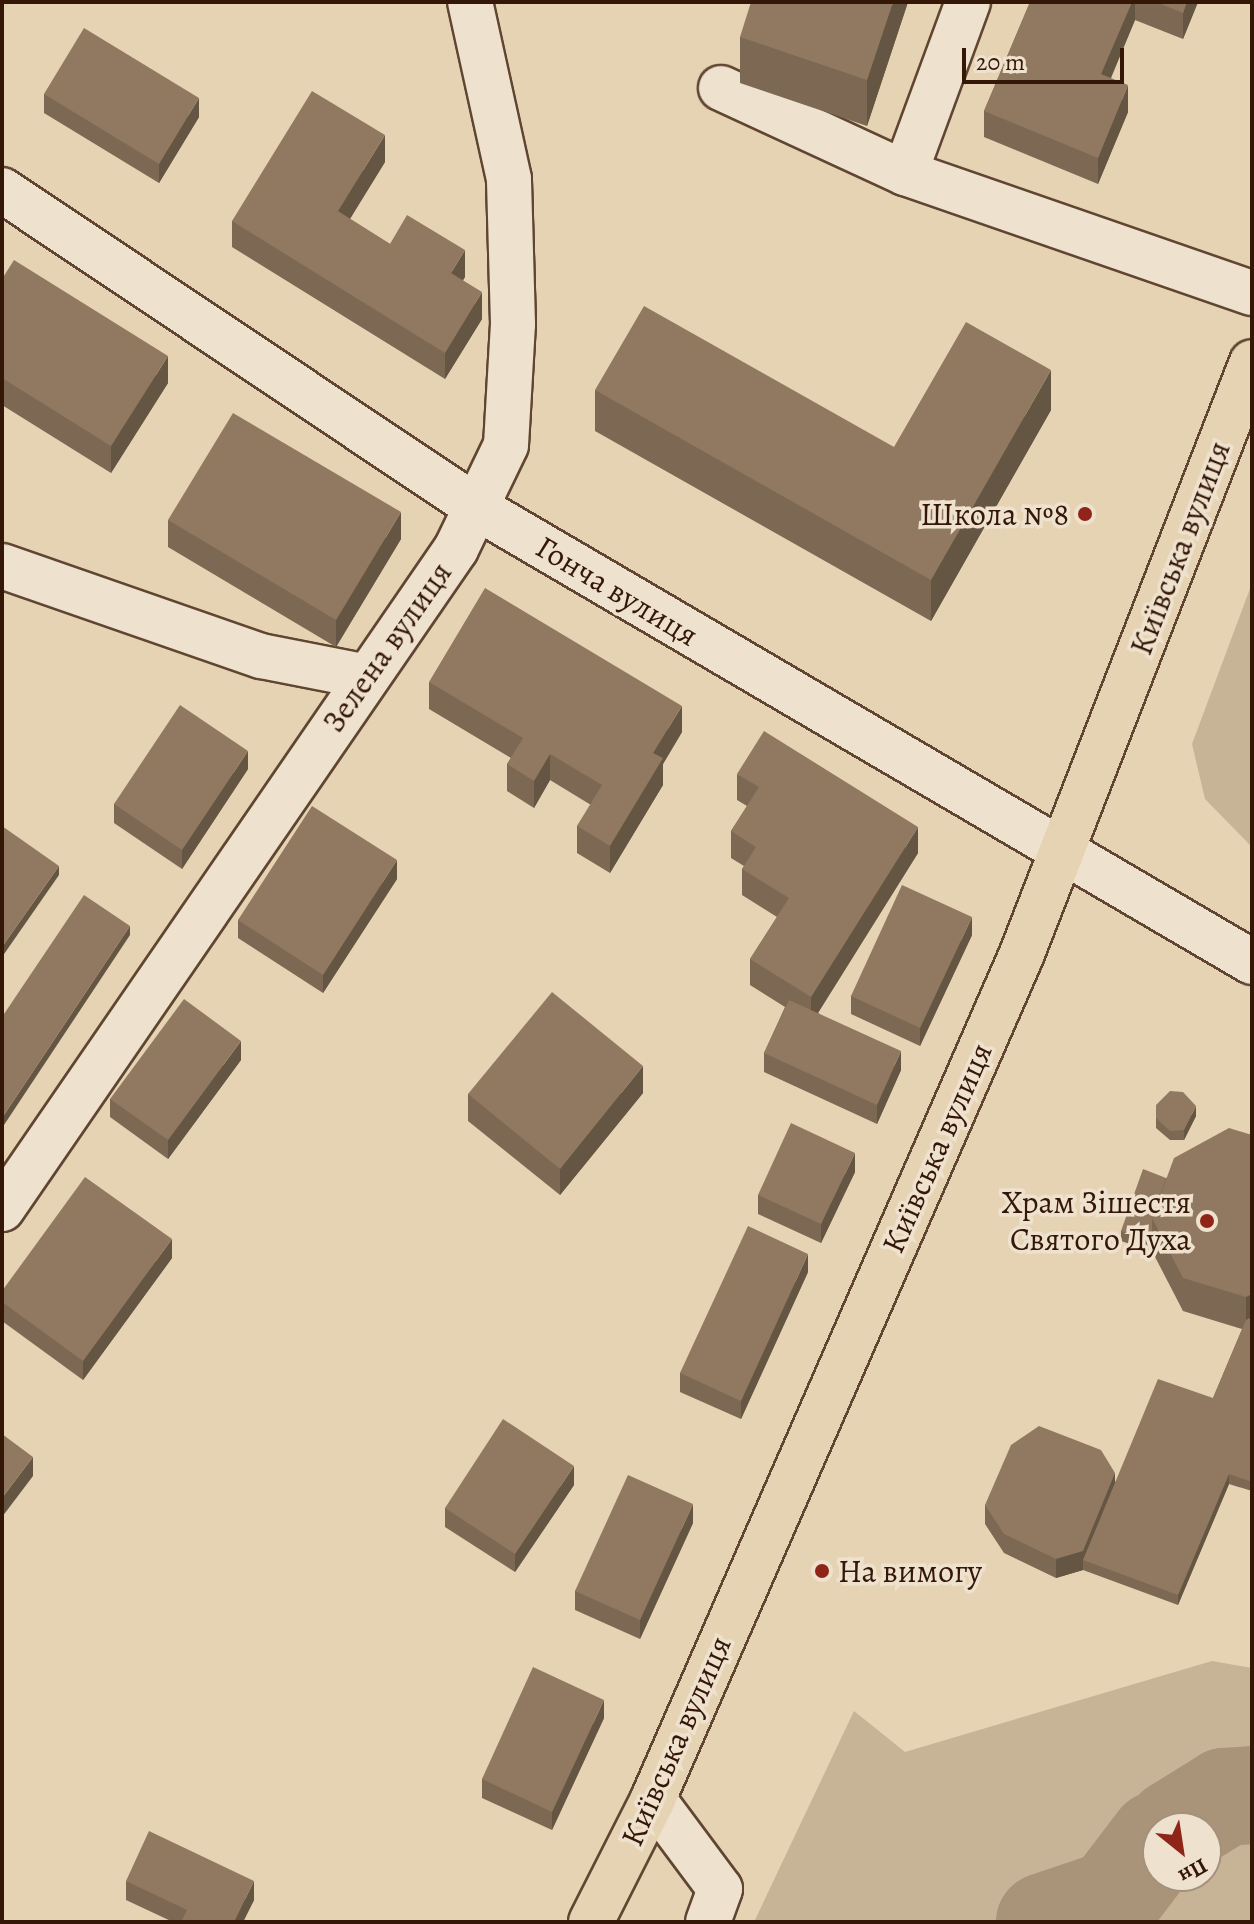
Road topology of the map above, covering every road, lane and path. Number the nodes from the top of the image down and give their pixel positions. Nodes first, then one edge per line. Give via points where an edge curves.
1 (470, 2) edge
2 (968, 2) edge
3 (721, 88) dead end
4 (905, 173) junction
5 (2, 190) edge
6 (1252, 293) edge
7 (1252, 362) edge
8 (479, 509) junction
9 (2, 566) edge
10 (363, 676) junction
11 (1060, 854) junction
12 (1252, 962) edge
13 (2, 1209) edge
14 (653, 1799) junction
15 (591, 1922) edge
16 (708, 1922) edge

1 - 8 street, Зелена вулиця via 509,179 513,324 506,445
2 - 4 street
3 - 4 street
4 - 6 street
5 - 8 street, Гонча вулиця
7 - 11 main road, Київська вулиця
8 - 10 street, Зелена вулиця
8 - 11 street, Гонча вулиця
9 - 10 street via 261,656
10 - 13 street, Зелена вулиця
11 - 12 street, Гонча вулиця
11 - 14 main road, Київська вулиця
14 - 15 main road, Київська вулиця
14 - 16 street via 720,1889

